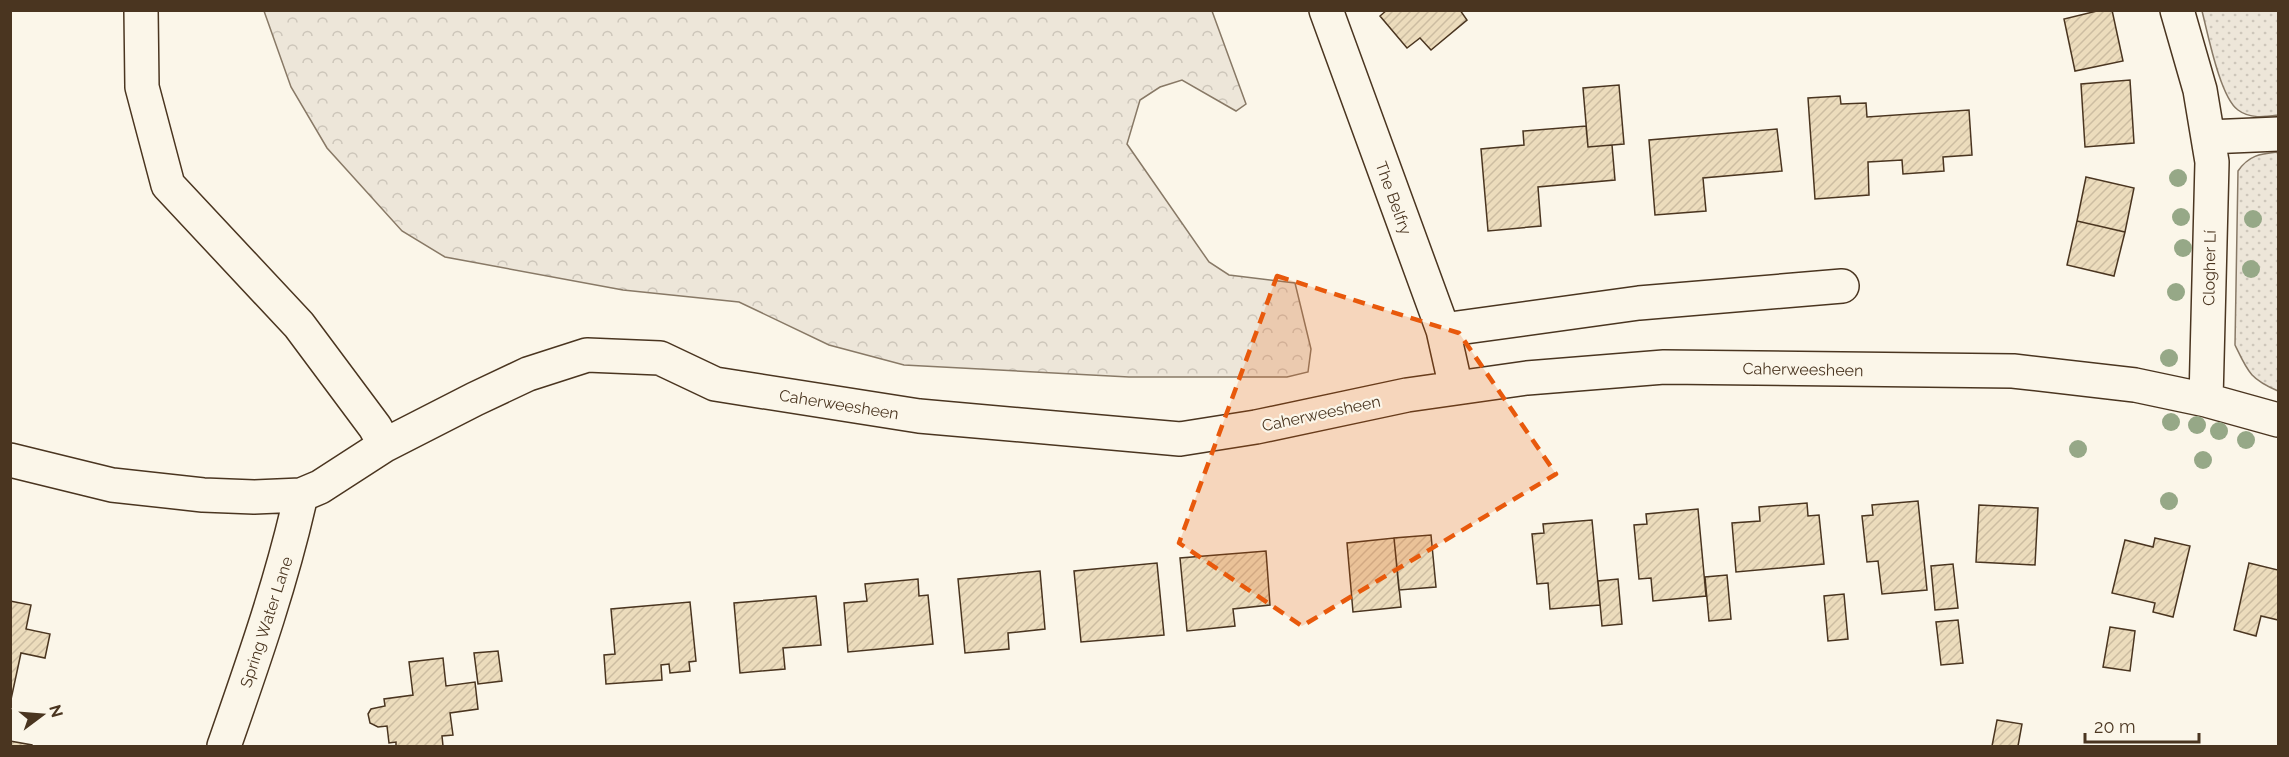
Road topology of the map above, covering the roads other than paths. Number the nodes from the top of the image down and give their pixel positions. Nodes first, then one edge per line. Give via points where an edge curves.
1 (141, 10) edge
2 (1326, 10) edge
3 (2177, 10) edge
4 (2278, 134) edge
5 (2208, 137) junction
6 (1842, 286) dead end
7 (1443, 330) junction
8 (1456, 388) junction
9 (2206, 400) junction
10 (2278, 420) edge
11 (385, 445) junction
12 (10, 460) edge
13 (301, 495) junction
14 (224, 747) edge

1 - 11 street via 142,87 168,185 299,325
2 - 7 street, The Belfry
3 - 5 street, Clogher Lí via 2200,90
4 - 5 street
5 - 9 street, Clogher Lí via 2212,162
6 - 7 street via 1639,303
7 - 8 street, The Belfry
8 - 9 street, Caherweesheen via 1664,367 2013,371 2135,385
8 - 11 street, Caherweesheen via 1180,439 919,416 716,384 660,358 587,355 528,374
9 - 10 street, Caherweesheen
11 - 13 street, Caherweesheen
12 - 13 street via 112,485 213,495
13 - 14 street, Spring Water Lane via 275,597

